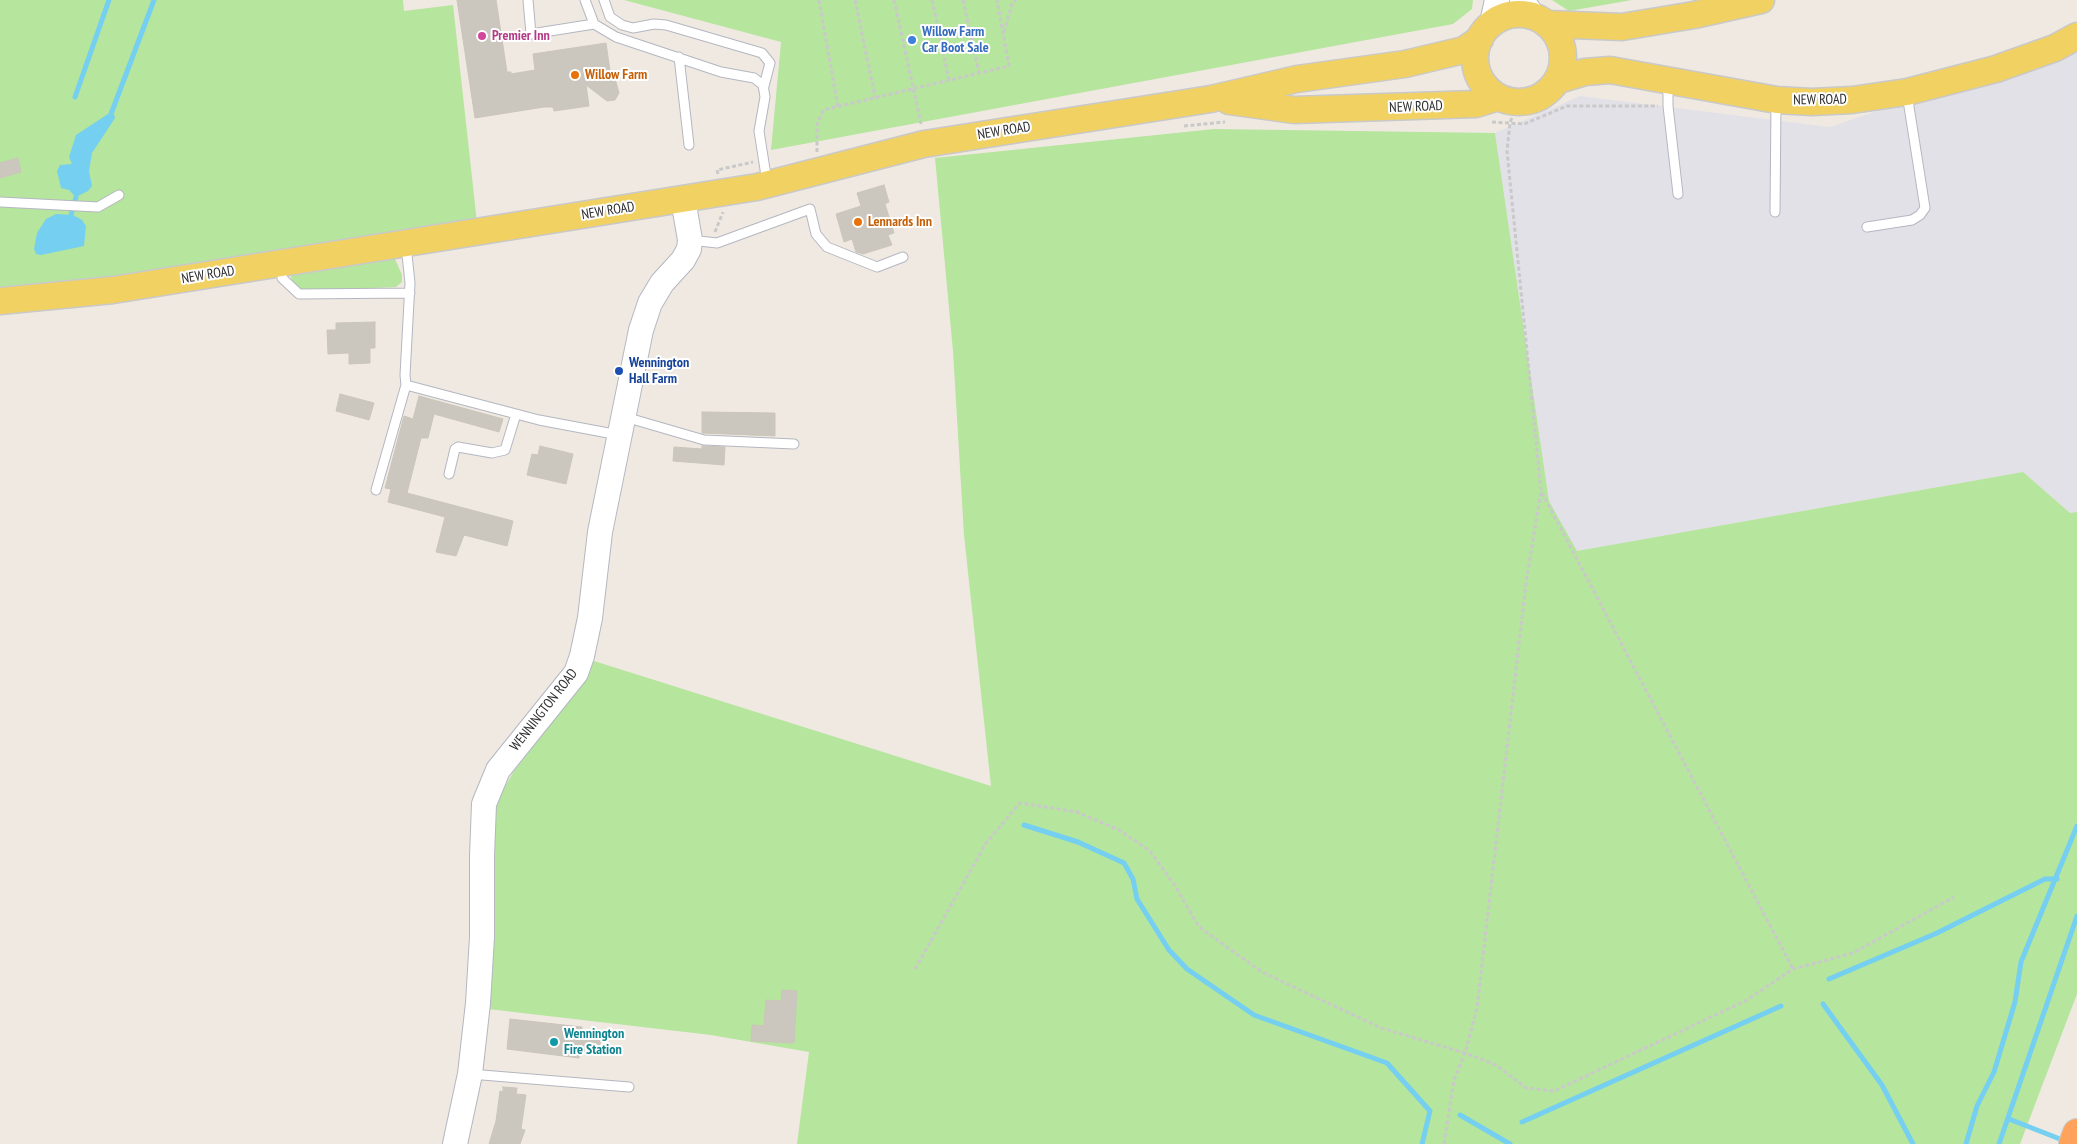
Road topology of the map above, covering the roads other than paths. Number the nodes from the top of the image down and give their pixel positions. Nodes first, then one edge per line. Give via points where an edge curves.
1 (528, 0) edge
2 (585, 0) edge
3 (604, 0) edge
4 (1761, 0) edge
5 (1534, 13) edge
6 (1490, 21) edge
7 (594, 24) junction
8 (2077, 36) edge
9 (678, 57) junction
10 (1558, 80) junction
11 (1668, 81) junction
12 (764, 86) junction
13 (1907, 92) junction
14 (1211, 99) junction
15 (1777, 100) junction
16 (1509, 107) junction
17 (689, 145) dead end
18 (768, 185) junction
19 (1678, 194) dead end
20 (119, 195) dead end
21 (683, 199) junction
22 (0, 202) edge
23 (1775, 212) dead end
24 (1867, 227) dead end
25 (701, 241) junction
26 (406, 243) junction
27 (903, 257) dead end
28 (282, 263) junction
29 (410, 293) junction
30 (0, 301) edge
31 (406, 385) junction
32 (516, 414) junction
33 (621, 426) junction
34 (794, 444) dead end
35 (449, 474) dead end
36 (376, 490) dead end
37 (470, 1074) junction
38 (629, 1087) dead end
39 (2077, 1133) edge
40 (455, 1144) edge
41 (2073, 1144) edge

1 - 7 lane via 531,34
2 - 7 lane
3 - 12 lane via 610,17 622,25 633,28 666,25 762,53 770,62
4 - 5 main road via 1622,27
5 - 6 main road
5 - 10 main road via 1558,36 1563,50
6 - 14 main road, NEW ROAD via 1464,50 1405,64 1297,79
6 - 16 main road via 1476,52 1476,66 1488,89
7 - 9 lane via 616,37
8 - 13 main road, NEW ROAD via 2024,60
9 - 12 lane via 726,73 754,78
9 - 17 lane
10 - 11 main road, NEW ROAD via 1585,72 1610,70
10 - 16 main road via 1540,96
11 - 15 main road, NEW ROAD
11 - 19 lane
12 - 18 lane via 759,131
13 - 15 main road, NEW ROAD via 1852,100
13 - 24 lane via 1925,208 1912,220
14 - 16 main road, NEW ROAD via 1294,110 1476,104
14 - 18 main road, NEW ROAD via 924,144
15 - 23 lane
18 - 21 main road, NEW ROAD
20 - 22 lane via 98,207
21 - 25 main road
21 - 26 main road, NEW ROAD
25 - 27 lane via 717,243 810,209 816,234 827,247 877,267
25 - 33 main road, WENNINGTON ROAD via 689,249 650,303 641,330
26 - 28 main road, NEW ROAD
26 - 29 lane
28 - 29 lane via 282,278 299,294
28 - 30 main road, NEW ROAD via 113,290
29 - 31 lane
31 - 32 lane
31 - 36 lane
32 - 33 lane
32 - 35 lane via 505,450 492,453 458,447
33 - 34 lane via 704,440
33 - 37 main road, WENNINGTON ROAD via 600,532 590,618 576,673 507,758 484,804 482,937
37 - 38 lane
37 - 40 main road, WENNINGTON ROAD
39 - 41 highway

